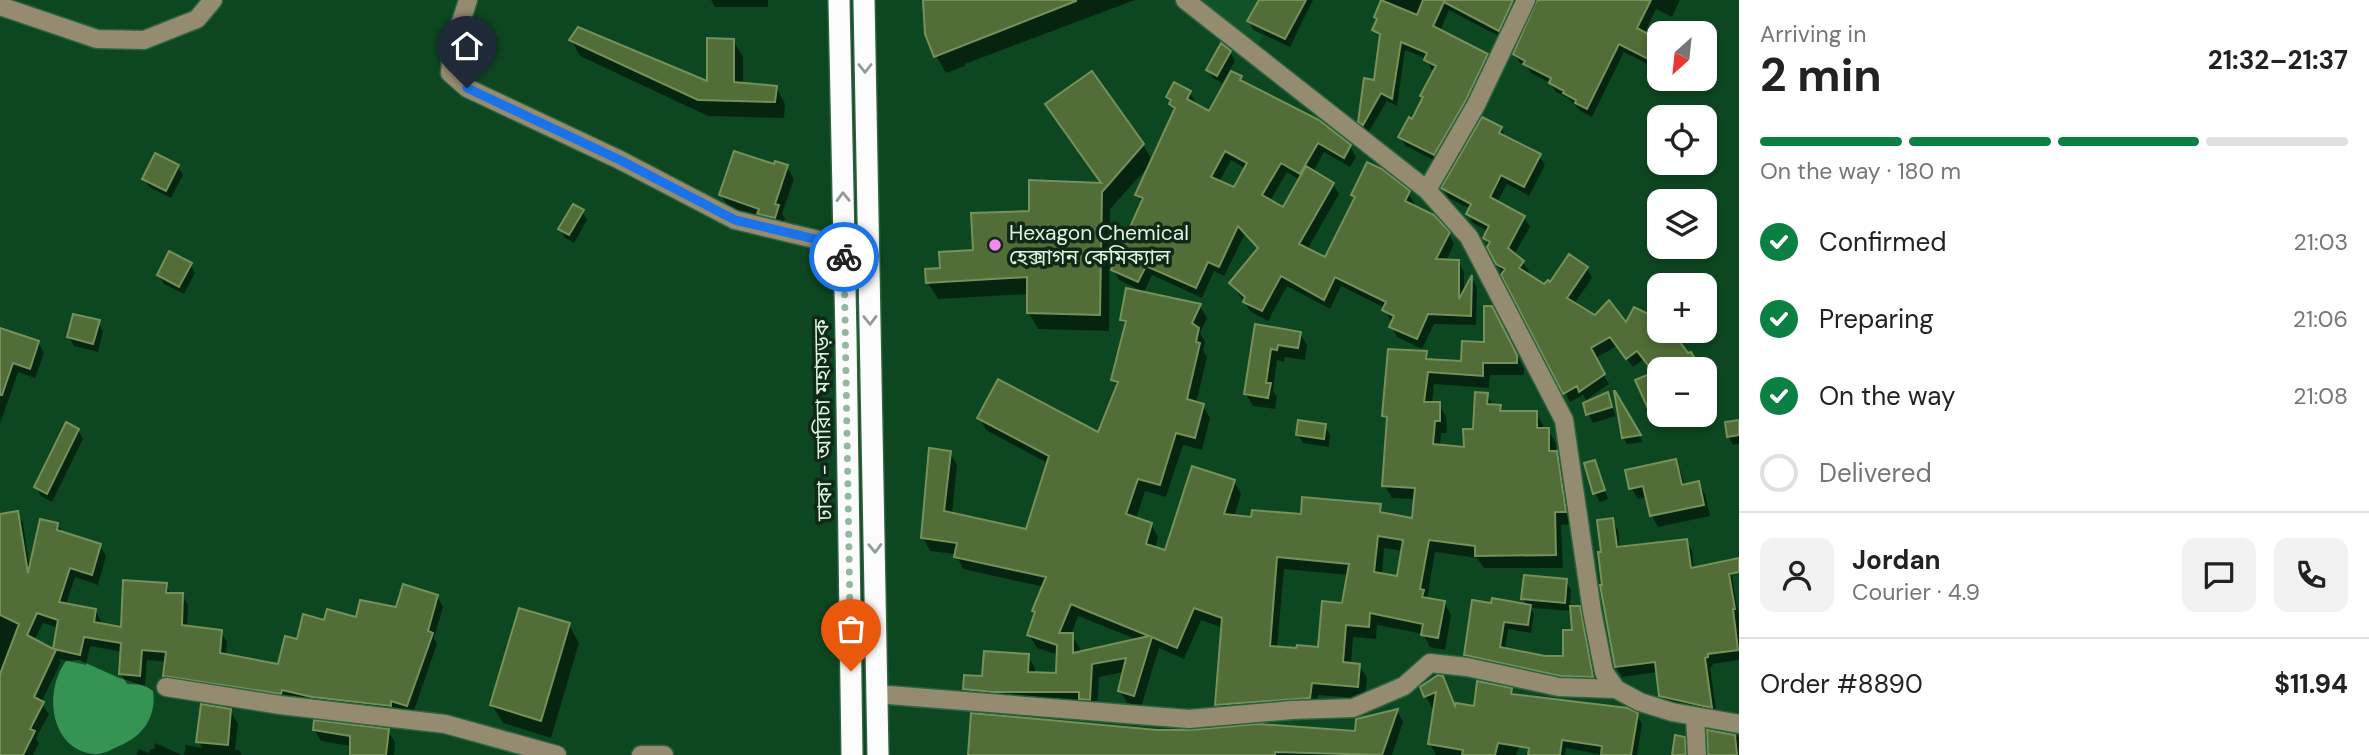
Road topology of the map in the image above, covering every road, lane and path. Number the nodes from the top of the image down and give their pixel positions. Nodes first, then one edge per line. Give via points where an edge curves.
1 (213, 0) edge
2 (468, 0) edge
3 (839, 0) edge
4 (864, 0) edge
5 (1185, 0) edge
6 (1526, 0) edge
7 (0, 6) edge
8 (1427, 190) junction
9 (844, 246) junction
10 (166, 687) dead end
11 (1616, 689) junction
12 (876, 694) junction
13 (1695, 716) junction
14 (1739, 724) edge
15 (557, 755) edge
16 (641, 755) edge
17 (664, 755) edge
18 (852, 755) edge
19 (878, 755) edge
20 (1697, 755) edge

1 - 7 street via 197,19 144,40 97,39
2 - 9 street via 452,50 450,73 467,88 735,220
9 -> 3 highway, ঢাকা - আরিচা মহাসড়ক
4 -> 12 highway
5 - 8 street
6 - 8 street via 1476,105
8 - 11 street via 1469,237 1564,420 1604,672
9 - 18 highway, ঢাকা - আরিচা মহাসড়ক
10 - 15 street via 445,724
11 - 12 street via 1559,687 1430,663 1404,686 1353,708 1189,719
11 - 13 street via 1640,702
12 - 19 highway
13 - 14 street
13 - 20 street
16 - 17 street

